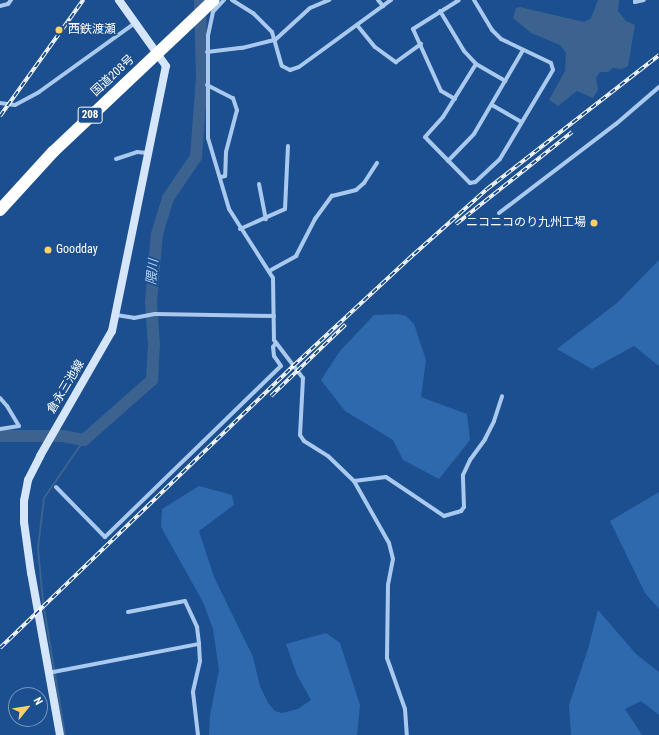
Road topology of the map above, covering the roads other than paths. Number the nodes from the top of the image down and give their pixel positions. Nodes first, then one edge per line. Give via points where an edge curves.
1 (11, 0) edge
2 (119, 0) edge
3 (214, 0) edge
4 (224, 0) edge
5 (232, 0) edge
6 (329, 0) edge
7 (378, 0) edge
8 (391, 0) edge
9 (459, 0) edge
10 (474, 0) edge
11 (635, 0) edge
12 (644, 0) edge
13 (0, 6) edge
14 (382, 6) junction
15 (440, 11) junction
16 (135, 23) junction
17 (357, 25) junction
18 (275, 40) junction
19 (421, 44) junction
20 (523, 50) junction
21 (207, 52) junction
22 (156, 54) junction
23 (476, 64) junction
24 (505, 81) junction
25 (207, 85) junction
26 (659, 87) edge
27 (454, 99) junction
28 (0, 103) edge
29 (492, 105) junction
30 (522, 122) junction
31 (288, 146) dead end
32 (148, 154) junction
33 (116, 159) dead end
34 (448, 161) junction
35 (377, 163) dead end
36 (221, 177) junction
37 (259, 184) dead end
38 (0, 210) edge
39 (499, 213) dead end
40 (266, 218) junction
41 (240, 229) junction
42 (271, 270) junction
43 (116, 315) junction
44 (274, 316) junction
45 (276, 343) junction
46 (502, 396) dead end
47 (0, 398) edge
48 (0, 429) edge
49 (354, 482) junction
50 (56, 487) dead end
51 (128, 612) dead end
52 (199, 644) junction
53 (48, 673) junction
54 (60, 735) edge
55 (198, 735) edge
56 (406, 735) edge

1 - 13 street via 8,4
2 - 16 main road
3 - 22 highway, 国道208号 / 208
4 - 21 street via 213,12
5 - 18 street via 253,13 272,32
6 - 18 street via 310,8
7 - 14 street
8 - 14 street
9 - 15 street
10 - 20 street via 492,30
11 - 12 street
14 - 17 street
15 - 19 street via 413,29
15 - 23 street via 464,51
16 - 22 main road
16 - 28 street via 34,95 15,106
17 - 18 street via 294,70 282,66
17 - 19 street via 375,47 396,62
18 - 21 street via 242,48
19 - 27 street via 441,91
20 - 24 street
20 - 30 street via 551,63 553,70
21 - 25 street
22 - 32 main road, 倉永三池線 via 166,66
22 - 38 highway, 国道208号 / 208 via 53,152
23 - 24 street
23 - 27 street
24 - 29 street
25 - 36 street via 208,138
25 - 36 street via 233,98 238,110 226,152 225,176
26 - 39 street via 616,124
27 - 34 street via 443,117 425,136
29 - 30 street
29 - 34 street via 474,134
30 - 34 street via 500,159 475,182 470,183
31 - 40 street via 285,209
32 - 33 street via 136,152
32 - 43 main road, 倉永三池線
35 - 42 street via 364,183 356,190 332,196 315,219 296,256
36 - 41 street via 229,209
37 - 40 street
40 - 41 street
41 - 42 street
42 - 44 street
43 - 44 street via 134,318 155,314
43 - 53 main road, 倉永三池線 via 105,345 61,418 28,480 24,501 24,522
44 - 45 street
45 - 49 street via 303,378 300,435 304,441 328,456
45 - 50 street via 272,348 281,366 105,537
46 - 49 street via 494,421 463,475 464,507 461,511 444,516 386,477
47 - 48 street via 8,406 18,426
49 - 56 street via 392,552 388,585 388,658 405,709
51 - 52 street via 185,601 197,627
52 - 53 street
52 - 55 street via 200,661 193,692
53 - 54 main road, 倉永三池線

